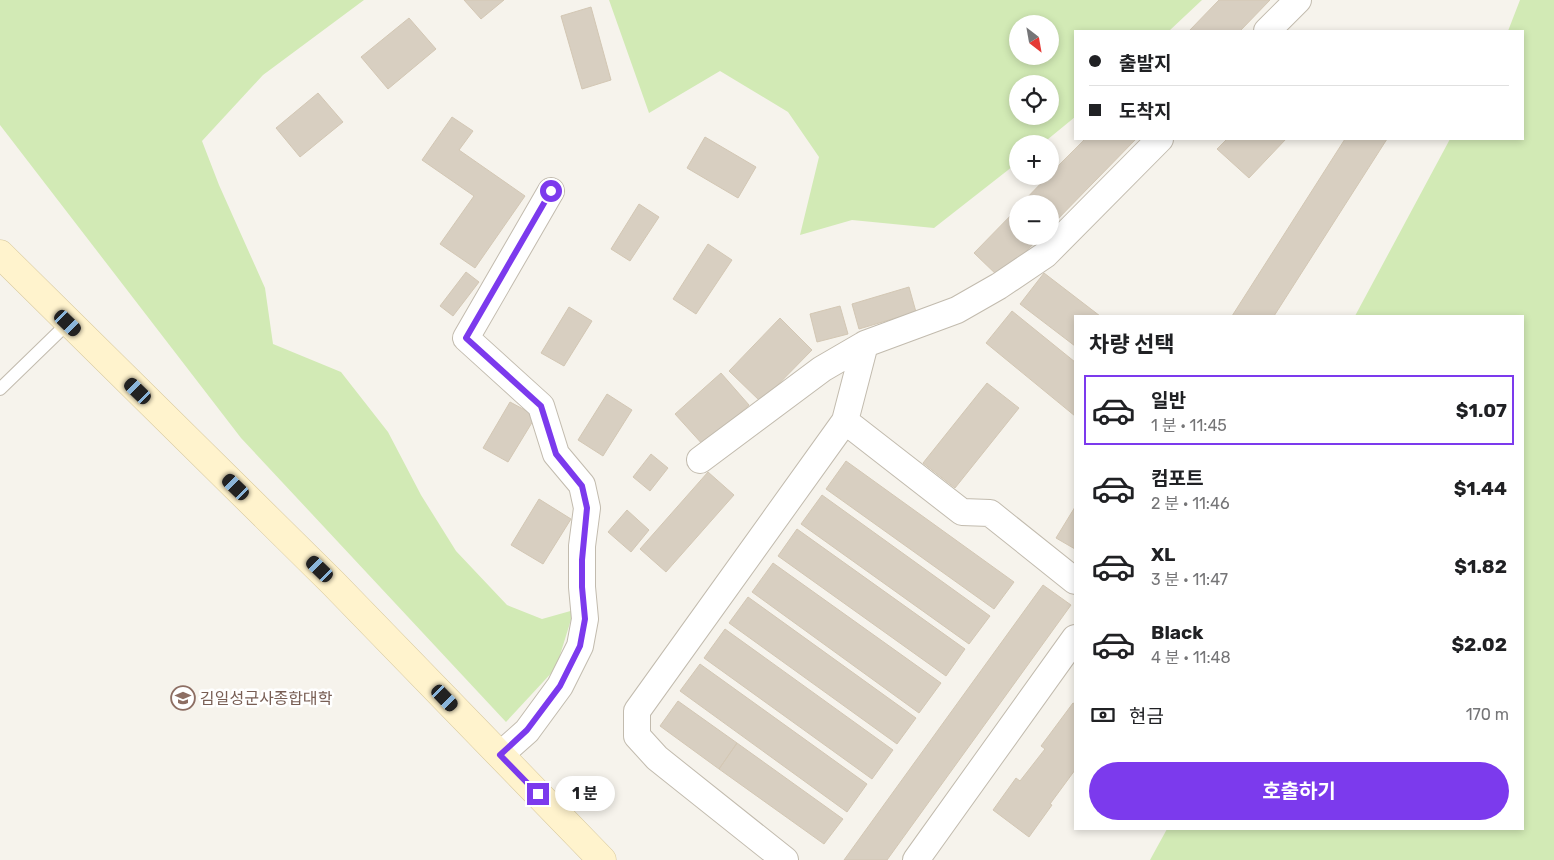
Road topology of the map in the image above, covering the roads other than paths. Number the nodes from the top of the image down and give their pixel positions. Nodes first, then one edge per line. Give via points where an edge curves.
1 (1298, 0) edge
2 (1268, 30) edge
3 (1159, 140) edge
4 (551, 191) dead end
5 (0, 254) edge
6 (68, 323) junction
7 (865, 344) junction
8 (0, 389) edge
9 (845, 421) junction
10 (700, 460) dead end
11 (1074, 580) edge
12 (1074, 639) edge
13 (500, 755) junction
14 (602, 860) edge
15 (785, 860) edge
16 (916, 860) edge

1 - 2 street
3 - 7 street via 1045,254 999,286 957,310
4 - 13 street via 466,338 541,406 556,454 582,486 587,508 582,546 585,619 580,646 560,686 527,730
5 - 6 main road
6 - 8 lane
6 - 13 main road via 333,583
7 - 9 street
7 - 10 street via 822,369
9 - 11 street via 962,512 990,513
9 - 15 street via 637,711 637,736 657,758
12 - 16 street
13 - 14 main road

